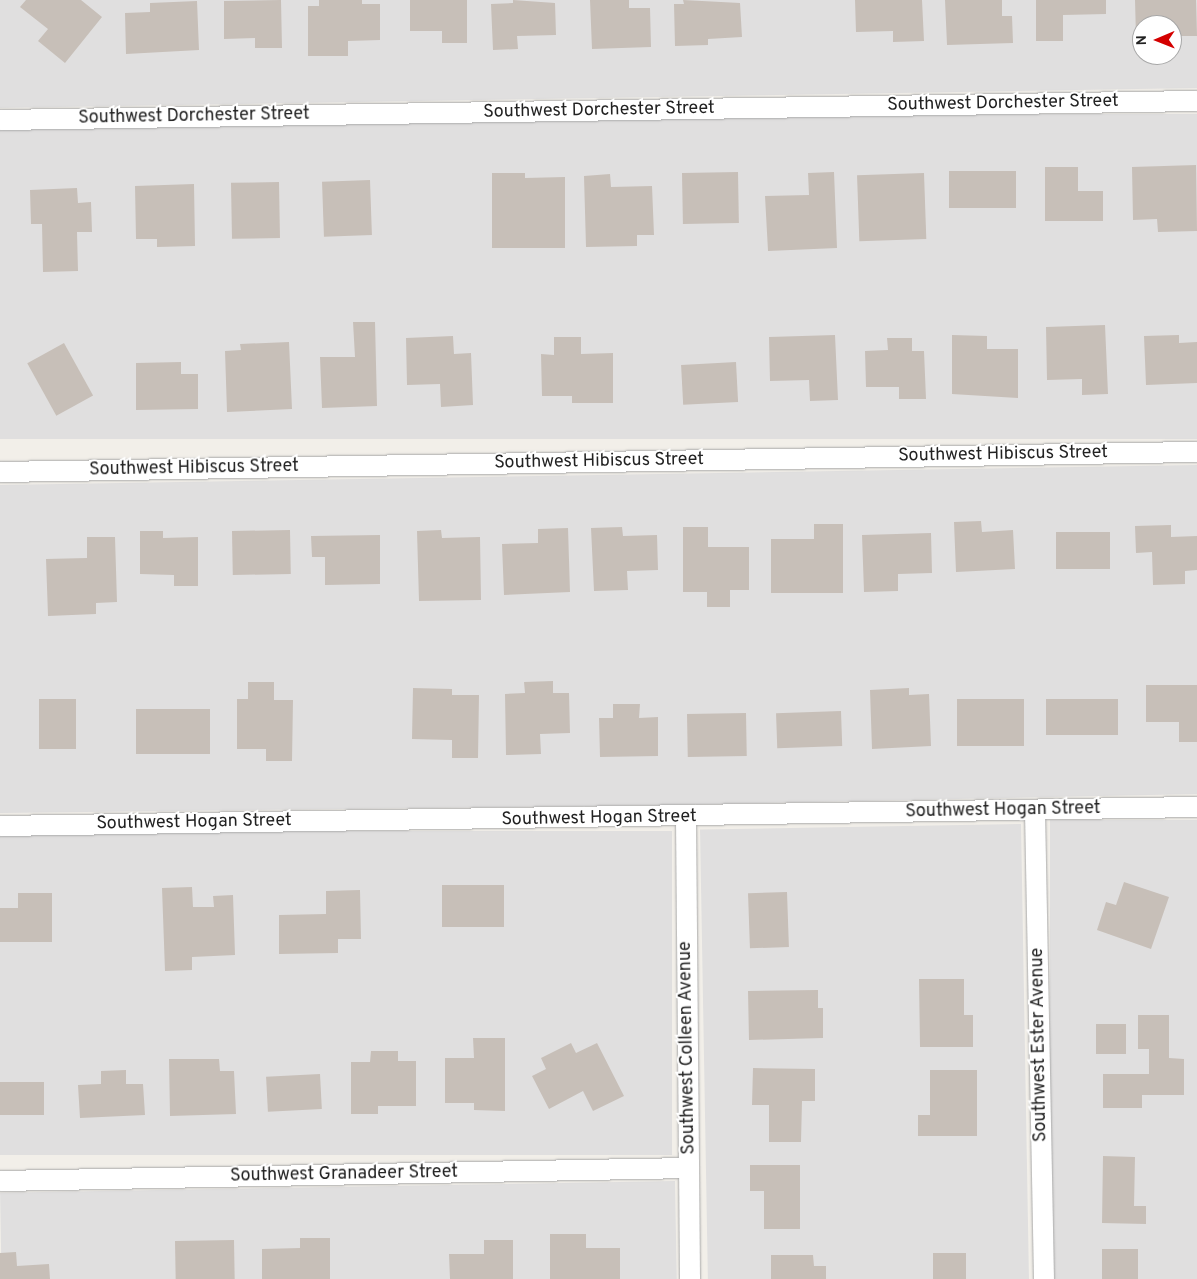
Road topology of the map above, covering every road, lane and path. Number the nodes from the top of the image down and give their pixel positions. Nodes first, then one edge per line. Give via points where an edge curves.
1 (1197, 101) edge
2 (0, 120) edge
3 (1197, 452) edge
4 (0, 472) edge
5 (1197, 807) edge
6 (1035, 811) junction
7 (686, 818) junction
8 (0, 826) edge
9 (689, 1168) junction
10 (0, 1181) edge
11 (690, 1279) edge
12 (1044, 1279) edge

1 - 2 street, Southwest Dorchester Street
3 - 4 street, Southwest Hibiscus Street
5 - 6 street, Southwest Hogan Street
6 - 7 street, Southwest Hogan Street
6 - 12 street, Southwest Ester Avenue
7 - 8 street, Southwest Hogan Street
7 - 9 street, Southwest Colleen Avenue
9 - 10 street, Southwest Granadeer Street
9 - 11 street, Southwest Colleen Avenue

